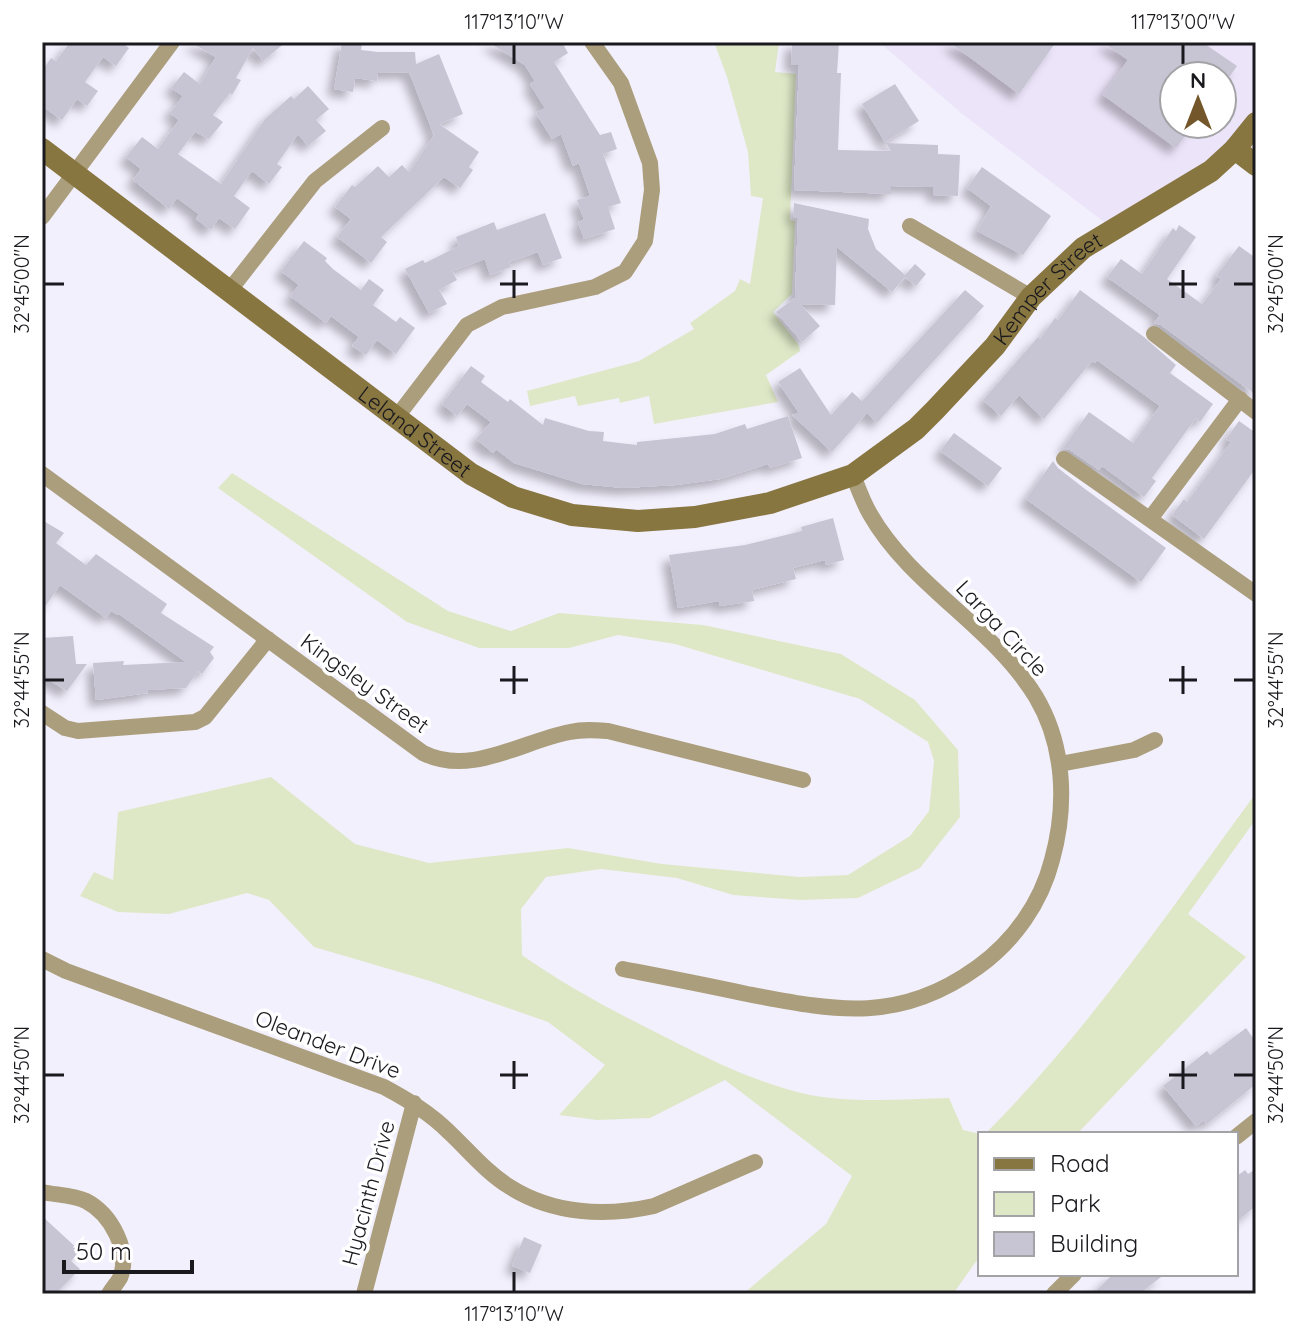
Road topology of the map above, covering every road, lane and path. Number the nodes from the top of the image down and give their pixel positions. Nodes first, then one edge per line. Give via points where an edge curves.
1 (172, 42) edge
2 (592, 42) edge
3 (1256, 123) edge
4 (382, 128) dead end
5 (42, 149) edge
6 (1235, 149) junction
7 (1256, 165) edge
8 (74, 173) junction
9 (42, 217) edge
10 (910, 226) dead end
11 (229, 291) junction
12 (1031, 297) junction
13 (1154, 334) dead end
14 (1240, 399) junction
15 (1256, 412) edge
16 (396, 418) junction
17 (1064, 459) dead end
18 (42, 474) edge
19 (853, 475) junction
20 (1150, 519) junction
21 (1256, 594) edge
22 (268, 639) junction
23 (42, 713) edge
24 (1155, 740) dead end
25 (1060, 764) junction
26 (803, 780) dead end
27 (42, 959) edge
28 (623, 969) dead end
29 (414, 1103) junction
30 (1256, 1121) edge
31 (1238, 1135) edge
32 (755, 1162) dead end
33 (42, 1192) edge
34 (1072, 1276) edge
35 (109, 1294) edge
36 (364, 1294) edge
37 (1054, 1294) edge

1 - 8 street
2 - 16 street via 621,83 650,163 645,241 625,272 595,287 502,307 467,325
3 - 6 street, Kemper Street
4 - 11 street via 315,181
5 - 8 street, Leland Street
6 - 7 street
6 - 12 street, Kemper Street via 1211,171 1083,248
8 - 9 street
8 - 11 street, Leland Street
10 - 12 street
11 - 16 street, Leland Street
12 - 19 street, Kemper Street via 995,346 935,410
13 - 14 street
14 - 15 street
14 - 20 street
16 - 19 street, Leland Street via 471,474 513,497 607,521 666,520 770,503
17 - 20 street
18 - 22 street, Kingsley Street
19 - 25 street, Larga Circle via 890,543 1027,685 1047,720
20 - 21 street
22 - 23 street via 213,709 195,722 78,731
22 - 26 street, Kingsley Street via 423,753 447,762 482,758 569,732 608,731
24 - 25 street via 1134,750
25 - 28 street, Larga Circle via 1059,831 1041,893 1007,942 944,988 892,1006 830,1009
27 - 29 street, Oleander Drive via 384,1087
29 - 32 street, Oleander Drive via 509,1187 572,1211 654,1206
29 - 36 street, Hyacinth Drive
30 - 31 street
33 - 35 street via 85,1201 103,1214 117,1235 123,1257 120,1277
34 - 37 street

